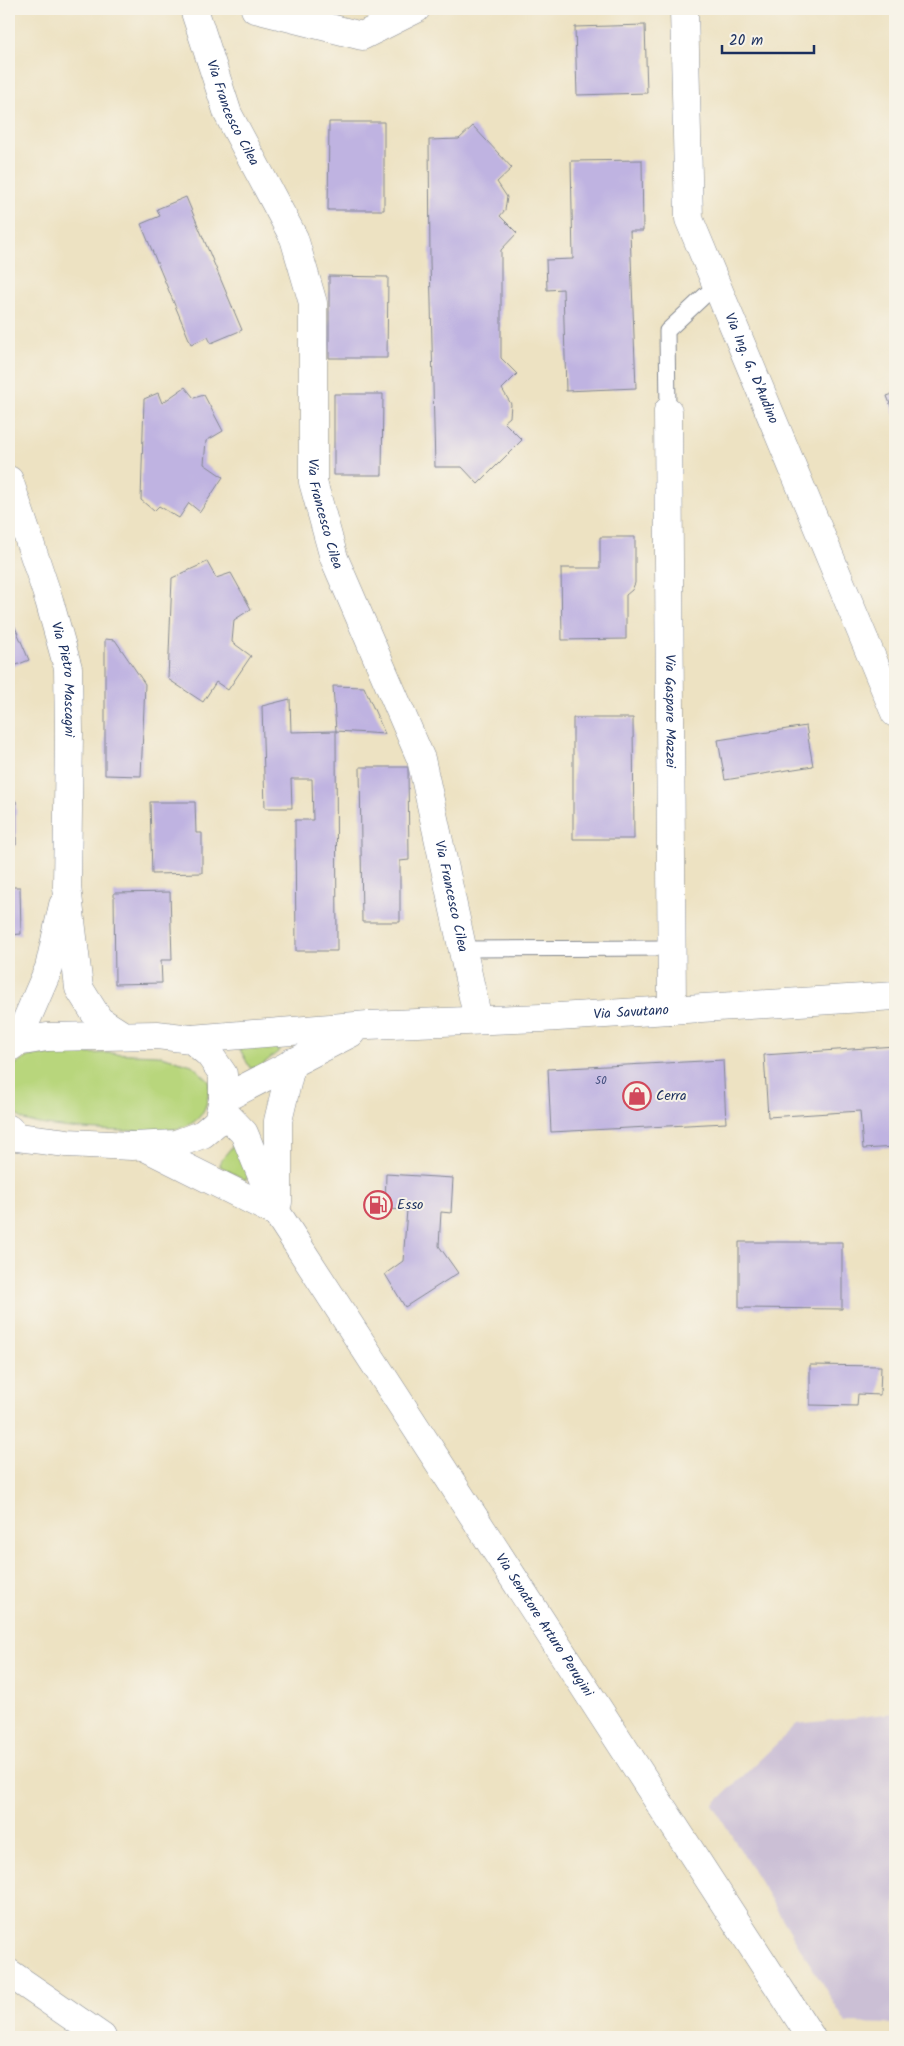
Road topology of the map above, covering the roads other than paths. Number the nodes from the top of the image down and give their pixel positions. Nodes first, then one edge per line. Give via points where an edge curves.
1 (194, 9) edge
2 (255, 9) edge
3 (416, 9) edge
4 (684, 9) edge
5 (717, 284) junction
6 (668, 411) joint
7 (9, 480) edge
8 (895, 713) edge
9 (67, 887) junction
10 (672, 948) junction
11 (462, 950) junction
12 (895, 996) edge
13 (672, 1010) junction
14 (478, 1020) junction
15 (368, 1025) junction
16 (121, 1034) junction
17 (192, 1039) junction
18 (13, 1045) edge
19 (292, 1062) junction
20 (222, 1104) junction
21 (11, 1134) edge
22 (143, 1146) junction
23 (278, 1213) junction
24 (9, 1973) edge
25 (102, 2037) edge
26 (811, 2037) edge

1 - 11 street, Via Francesco Cilea via 228,114 294,238 313,303 313,482 334,558 421,759
2 - 3 street via 362,36
4 - 5 street, Via Ing. G. D'Audino via 690,219
5 - 6 lane via 667,331
5 - 8 street, Via Ing. G. D'Audino
6 - 10 street, Via Gaspare Mazzei
7 - 9 street, Via Pietro Mascagni via 68,668
9 - 16 street via 79,988 99,1020
9 - 18 street via 49,968
10 - 11 lane
10 - 13 street, Via Gaspare Mazzei
11 - 14 street, Via Francesco Cilea
12 - 13 street, Via Savutano
13 - 14 street, Via Savutano
14 - 15 street, Via Savutano
15 - 17 street, Via Savutano
15 - 19 street
16 - 17 street, Via Savutano
16 - 18 street, Via Savutano via 47,1037
17 - 20 street via 209,1054 223,1074
19 - 20 street
19 - 23 street via 278,1121
20 - 22 street via 218,1121 203,1134 176,1144
20 - 23 street, Via Senatore Arturo Perugini via 244,1133
21 - 22 street via 67,1143
22 - 23 street
23 - 26 street, Via Senatore Arturo Perugini
24 - 25 street

